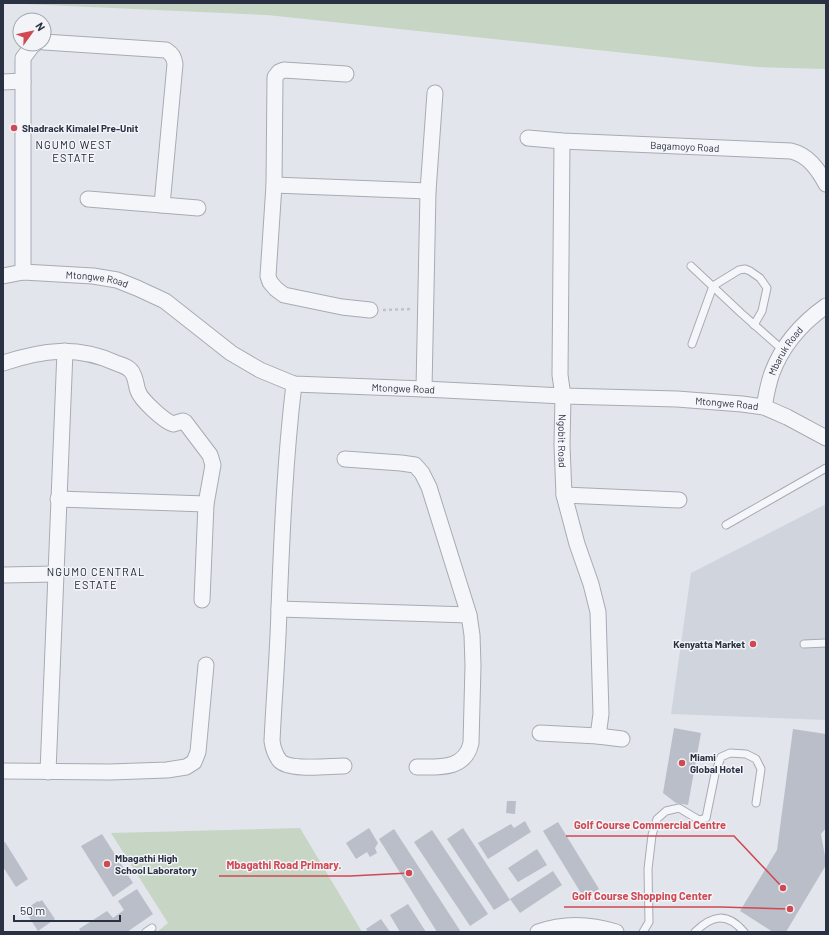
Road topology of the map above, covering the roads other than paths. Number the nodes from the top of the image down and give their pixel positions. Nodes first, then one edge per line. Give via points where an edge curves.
1 (52, 43) edge
2 (27, 52) edge
3 (346, 74) dead end
4 (23, 81) junction
5 (3, 82) edge
6 (435, 93) dead end
7 (528, 138) dead end
8 (562, 141) junction
9 (826, 184) edge
10 (274, 185) junction
11 (428, 191) junction
12 (88, 199) dead end
13 (162, 204) junction
14 (198, 208) dead end
15 (691, 266) dead end
16 (23, 272) junction
17 (3, 276) edge
18 (713, 286) junction
19 (826, 306) edge
20 (370, 310) road end
21 (754, 325) junction
22 (692, 344) dead end
23 (65, 350) junction
24 (784, 351) junction
25 (3, 363) edge
26 (294, 384) junction
27 (424, 389) junction
28 (563, 396) junction
29 (764, 407) junction
30 (826, 438) edge
31 (345, 459) dead end
32 (826, 468) edge
33 (564, 495) junction
34 (58, 500) junction
35 (679, 500) dead end
36 (206, 504) junction
37 (726, 526) dead end
38 (56, 574) junction
39 (3, 575) edge
40 (202, 600) dead end
41 (279, 609) junction
42 (469, 615) junction
43 (826, 643) edge
44 (804, 644) dead end
45 (206, 665) dead end
46 (540, 733) dead end
47 (598, 736) junction
48 (622, 739) dead end
49 (344, 766) dead end
50 (417, 767) dead end
51 (3, 772) edge
52 (48, 772) junction
53 (756, 803) dead end
54 (538, 932) edge
55 (616, 932) edge
56 (643, 932) edge
57 (694, 932) edge
58 (744, 932) edge

1 - 13 street via 166,50 171,53 175,64
2 - 4 street via 23,58
3 - 10 street via 284,70 275,77
4 - 5 street
4 - 16 street
6 - 11 street
7 - 8 street, Bagamoyo Road
8 - 9 street, Bagamoyo Road via 791,150 799,152 811,161
8 - 28 street, Ngobit Road via 560,375
10 - 11 street
10 - 20 street via 268,276 270,282 284,295
11 - 27 street
12 - 13 street
13 - 14 street
15 - 18 lane
16 - 17 street, Mtongwe Road
16 - 26 street, Mtongwe Road via 93,276 117,280 137,288 165,301 231,353 260,370
18 - 21 lane
18 - 21 lane via 739,270 745,269 760,278 767,288 762,311
18 - 22 lane
19 - 24 street, Mbaruk Road via 805,322
21 - 24 lane
23 - 25 street
23 - 34 street
23 - 36 street via 82,352 127,368 133,373 141,397 169,422 185,422 210,455 213,465
24 - 29 street, Mbaruk Road via 772,373
26 - 27 street, Mtongwe Road
26 - 41 street via 282,519
27 - 28 street, Mtongwe Road
28 - 29 street, Mtongwe Road via 677,399
28 - 33 street, Ngobit Road
29 - 30 street, Mtongwe Road
31 - 42 street via 415,465 422,473 439,516
32 - 37 lane
33 - 35 street
33 - 47 street, Ngobit Road via 598,612 601,714
34 - 36 street
34 - 38 street
36 - 40 street
38 - 39 street
38 - 52 street
41 - 42 street
41 - 49 street via 272,741 275,753 281,762 292,767
42 - 50 street via 473,666 470,749 462,760 448,766
43 - 44 lane
45 - 52 street via 198,752 194,762 186,767 168,770
46 - 47 street
47 - 48 street
51 - 52 street
53 - 56 lane via 761,770 756,759 746,754 730,753 721,758 715,774 706,818 699,820 680,808 666,811 657,819 652,835 648,869 649,922
54 - 55 street via 550,928 578,926 601,927
57 - 58 lane via 712,919 722,918 734,923

